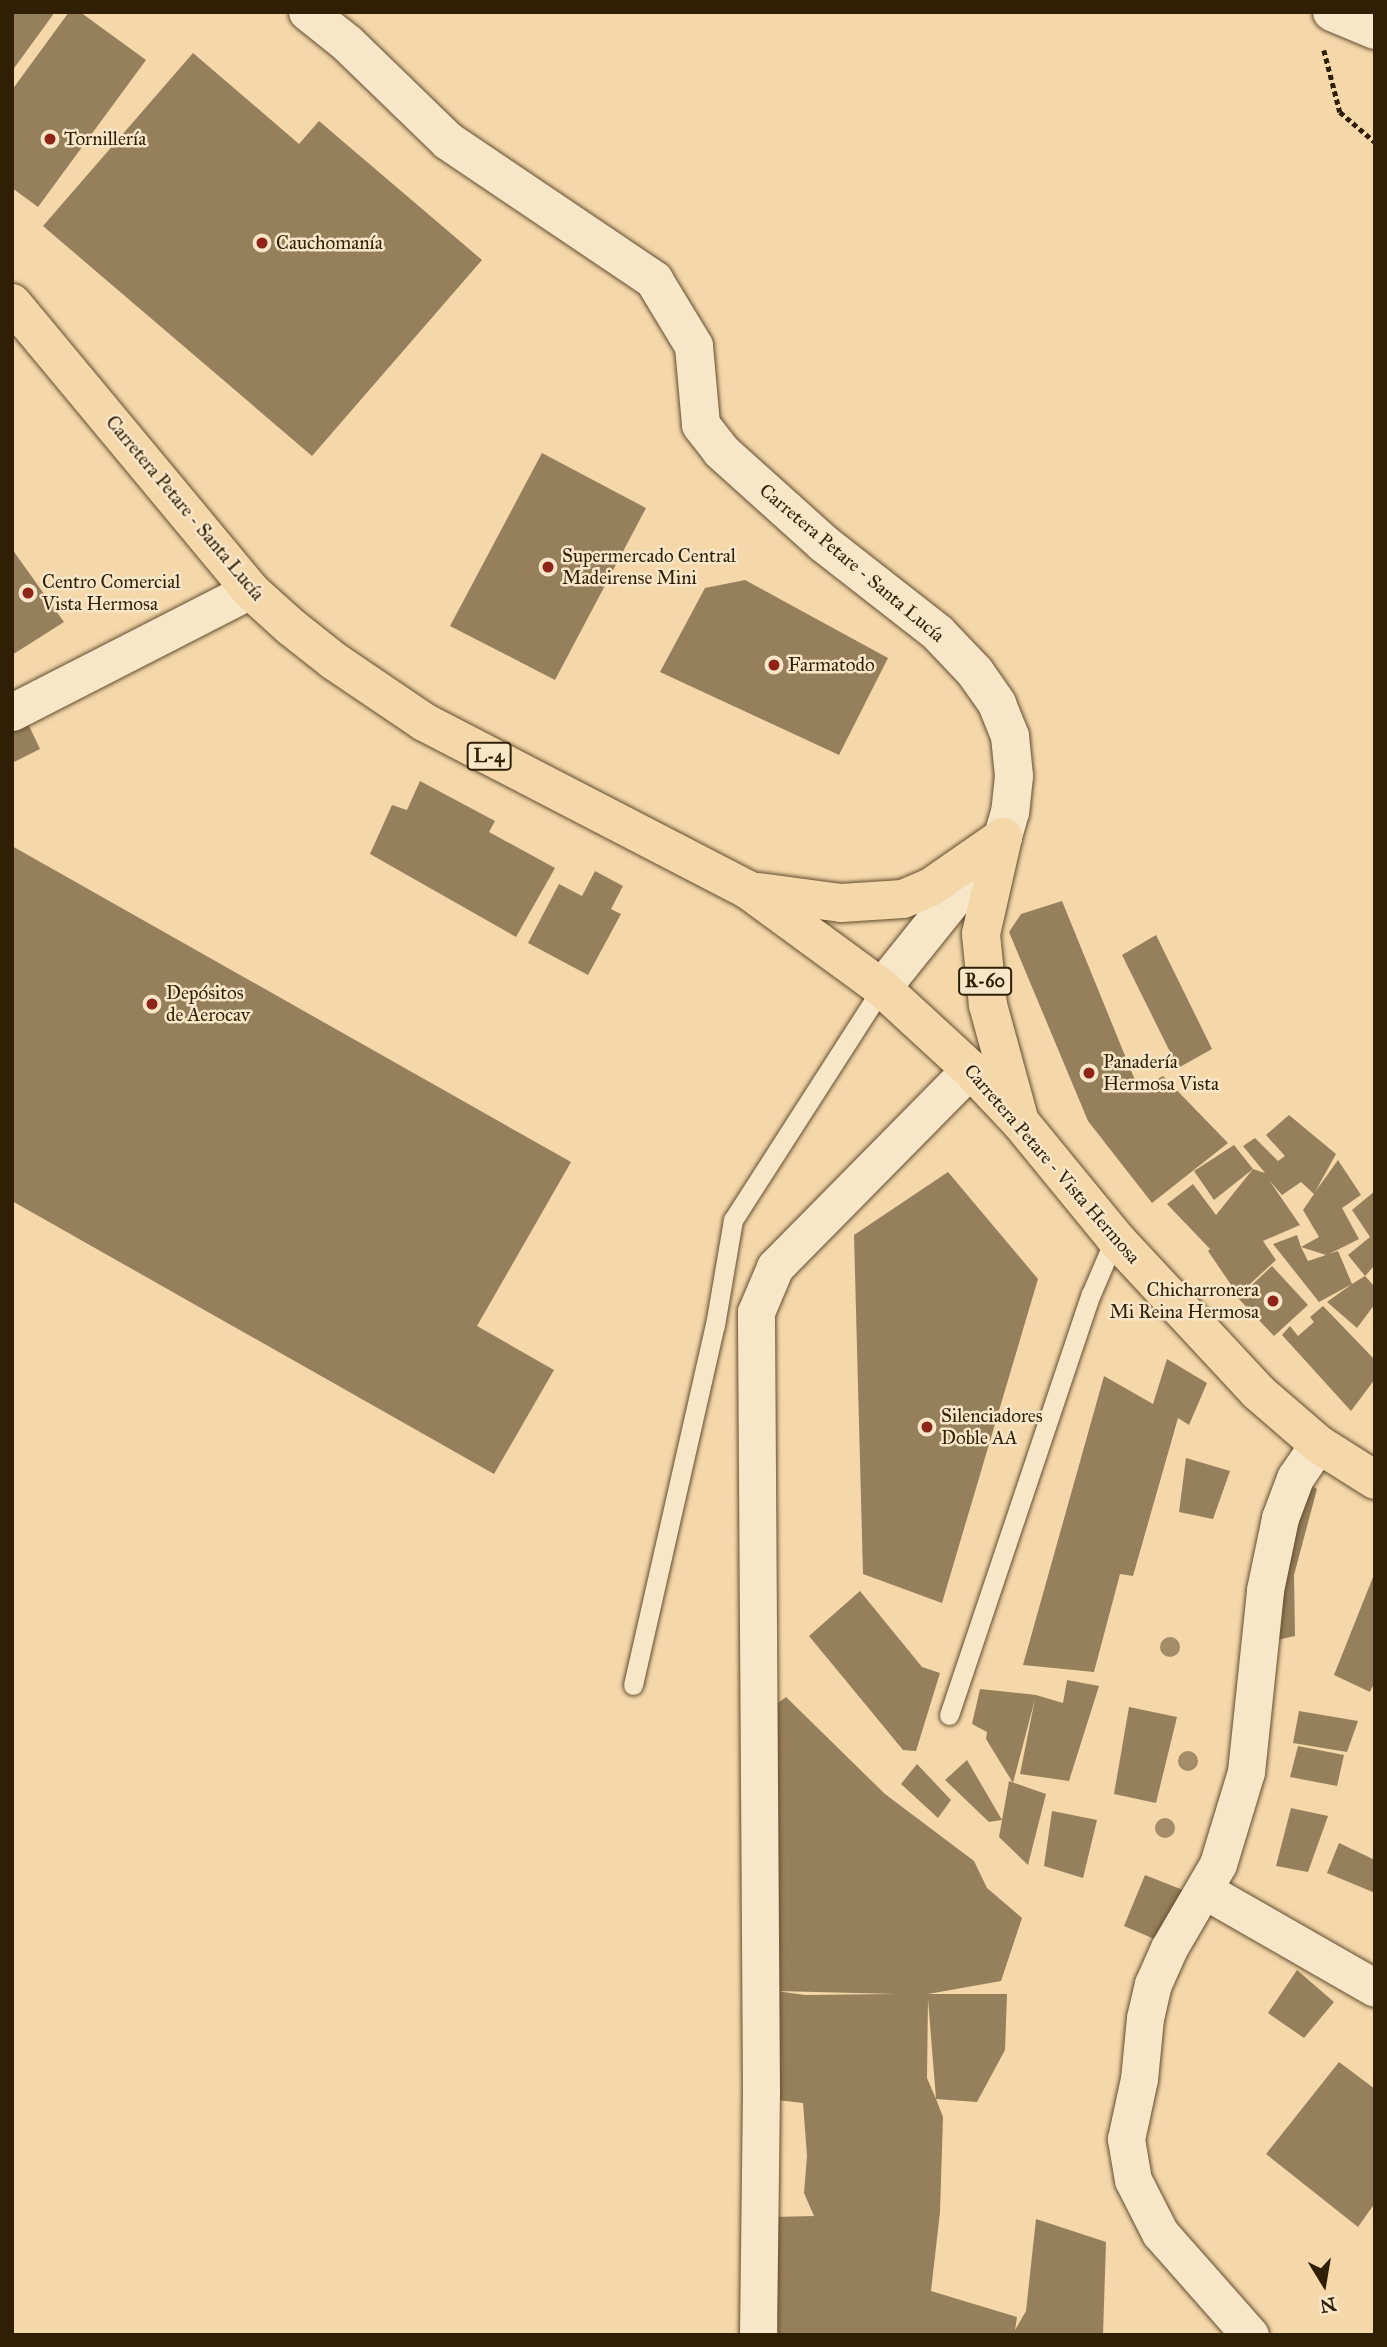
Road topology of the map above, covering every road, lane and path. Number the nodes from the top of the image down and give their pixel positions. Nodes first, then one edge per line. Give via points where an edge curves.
1 (308, 12) edge
2 (1326, 25) edge
3 (1375, 30) edge
4 (1375, 142) edge
5 (12, 303) edge
6 (250, 590) junction
7 (12, 712) edge
8 (1003, 837) junction
9 (748, 890) junction
10 (882, 988) junction
11 (970, 1069) junction
12 (1021, 1124) junction
13 (1115, 1238) junction
14 (1318, 1444) junction
15 (1375, 1480) edge
16 (633, 1685) dead end
17 (949, 1715) dead end
18 (1204, 1891) junction
19 (1375, 1988) edge
20 (758, 2335) edge
21 (1250, 2335) edge

1 - 8 street, Carretera Petare - Santa Lucía / R-60 via 347,43 448,141 654,279 694,346 701,425 721,452 823,543 937,633 975,672 997,704 1010,736 1014,776
2 - 3 street
2 - 4 path via 1340,112
5 - 6 main road, Carretera Petare - Santa Lucía / L-4
6 - 7 street
6 - 9 main road, Carretera Petare - Santa Lucía / L-4 via 334,661 424,722
8 - 9 main road via 931,887 903,899 841,903
8 - 10 street, R-60
8 - 12 main road, R-60 via 981,934 988,1005
9 - 10 main road, Carretera Petare - Vista Hermosa / L-4
10 - 11 main road, Carretera Petare - Vista Hermosa / L-4
10 - 16 lane via 733,1220 715,1325
11 - 12 main road, Carretera Petare - Vista Hermosa / L-4
11 - 20 street via 775,1267 756,1312
12 - 13 main road, Carretera Petare - Vista Hermosa / L-4
13 - 14 main road, Carretera Petare - Vista Hermosa / L-4 via 1258,1392
13 - 17 lane via 1091,1294
14 - 15 main road, Carretera Petare - Vista Hermosa / L-4
14 - 18 street via 1295,1478 1280,1518 1265,1590 1247,1772 1218,1864
18 - 19 street
18 - 21 street via 1153,1984 1126,2140 1133,2180 1160,2233

